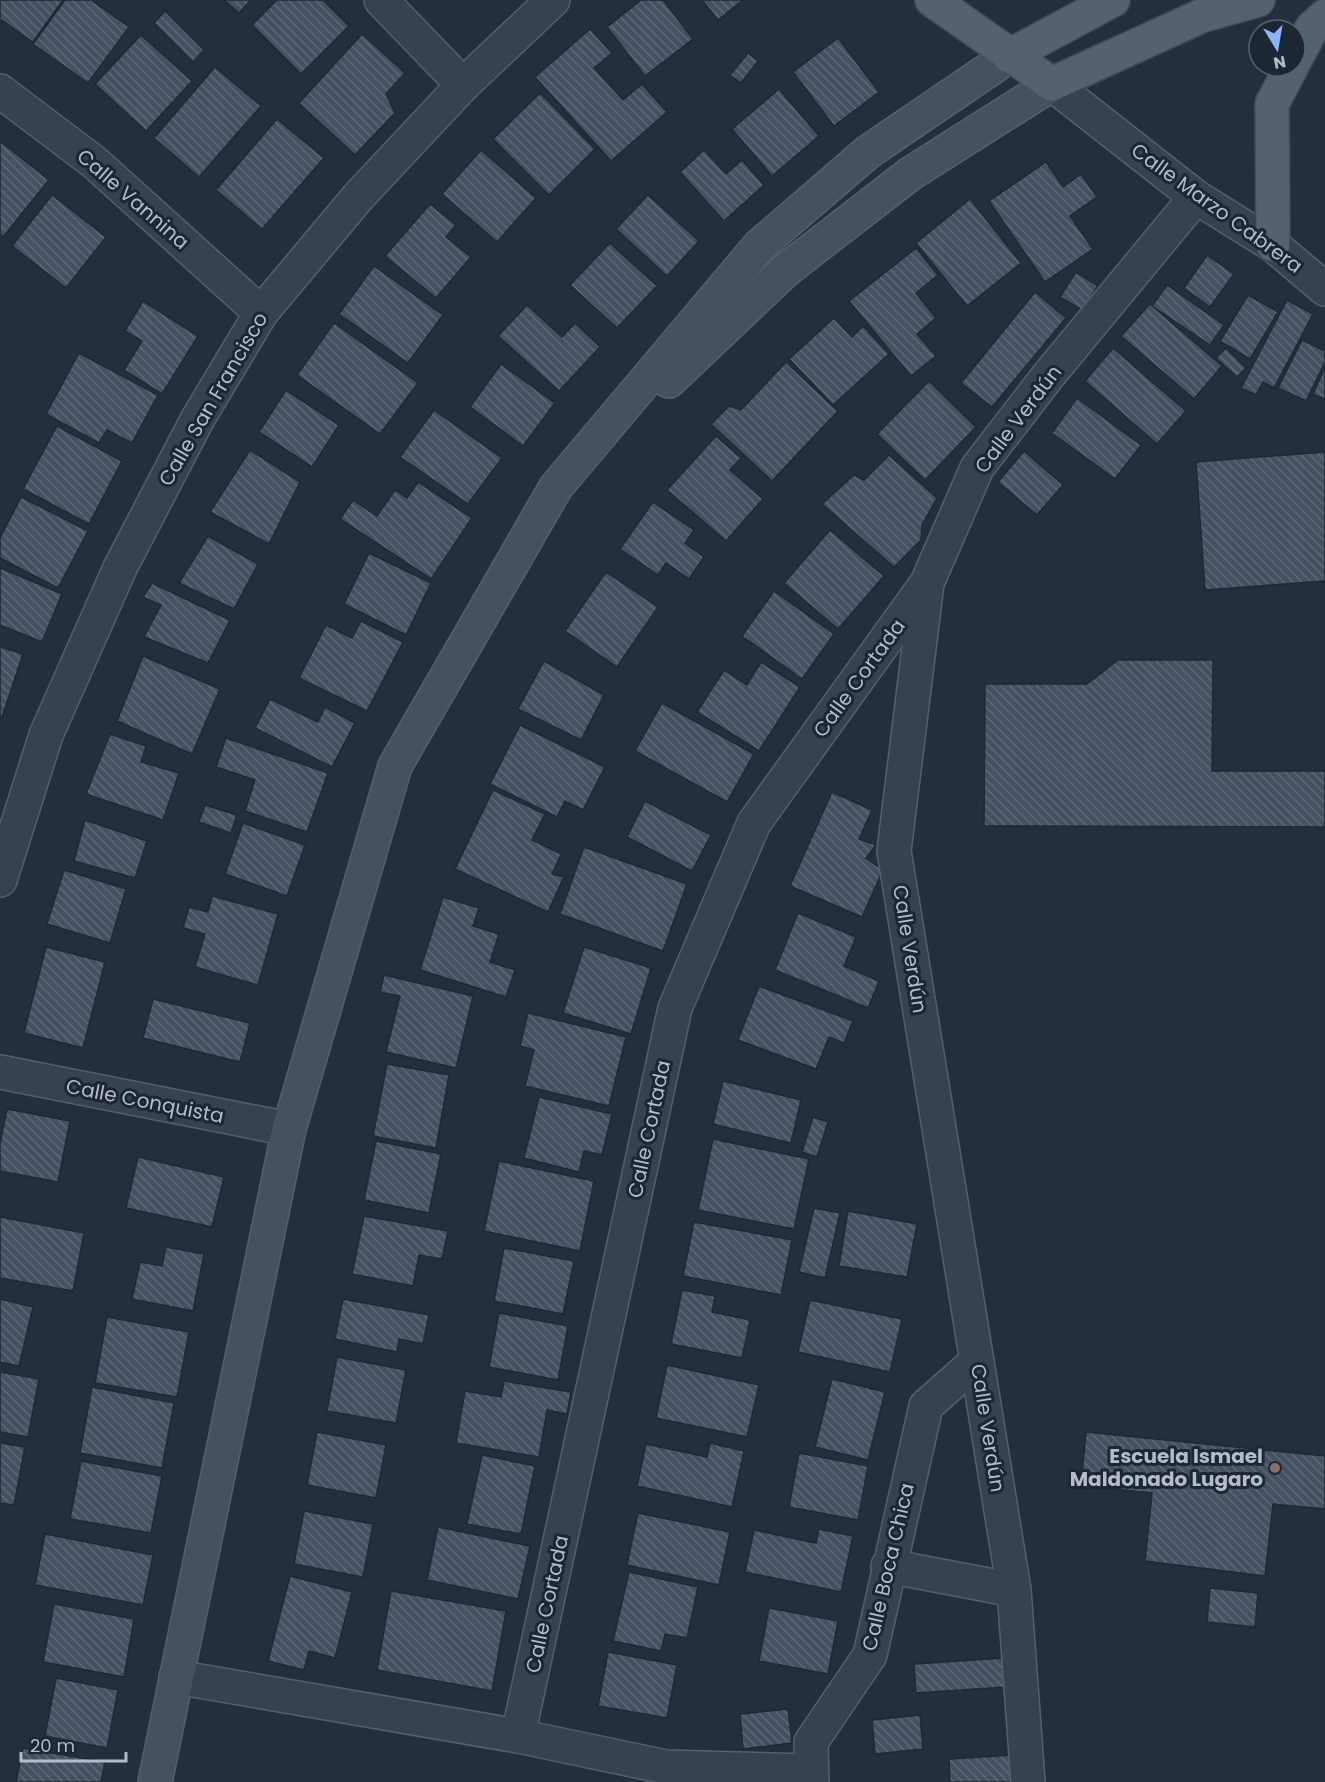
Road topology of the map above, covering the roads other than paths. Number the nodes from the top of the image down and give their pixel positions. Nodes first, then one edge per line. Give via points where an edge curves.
1 (381, 0) edge
2 (554, 0) edge
3 (932, 0) edge
4 (1113, 0) edge
5 (1258, 0) edge
6 (1325, 16) edge
7 (1307, 37) edge
8 (1009, 56) junction
9 (1286, 78) edge
10 (1052, 84) junction
11 (463, 85) junction
12 (0, 91) edge
13 (1196, 197) junction
14 (1273, 244) junction
15 (1325, 289) edge
16 (261, 312) junction
17 (556, 487) junction
18 (927, 583) junction
19 (0, 880) edge
20 (0, 1072) edge
21 (289, 1129) junction
22 (977, 1361) junction
23 (888, 1566) junction
24 (1014, 1590) junction
25 (176, 1677) junction
26 (518, 1736) junction
27 (665, 1774) edge
28 (812, 1777) edge
29 (155, 1782) edge
30 (1028, 1782) edge

1 - 11 street
2 - 11 street, Calle San Francisco
3 - 8 main road
4 - 8 main road
5 - 10 main road via 1201,16
6 - 7 main road
8 - 10 main road
8 - 17 street via 868,152 759,246
9 - 14 main road via 1272,104
10 - 13 street, Calle Marzo Cabrera
10 - 17 street via 910,174 786,270
11 - 16 street, Calle San Francisco via 358,197
12 - 16 street, Calle Vannina via 94,162
13 - 14 street, Calle Marzo Cabrera
13 - 18 street, Calle Verdún via 1048,376 978,468
14 - 15 street, Calle Marzo Cabrera
16 - 19 street, Calle San Francisco via 196,420 120,568 46,735
17 - 21 street via 396,766
18 - 22 street, Calle Verdún via 894,851
18 - 26 street, Calle Cortada via 754,823 675,1008
20 - 21 street, Calle Conquista
21 - 25 street
22 - 23 street, Calle Boca Chica via 926,1406
22 - 24 street, Calle Verdún
23 - 24 street
23 - 28 street, Calle Boca Chica via 870,1655 811,1742
24 - 30 street, Calle Verdún
25 - 26 street
25 - 29 street
26 - 27 street
27 - 28 street

